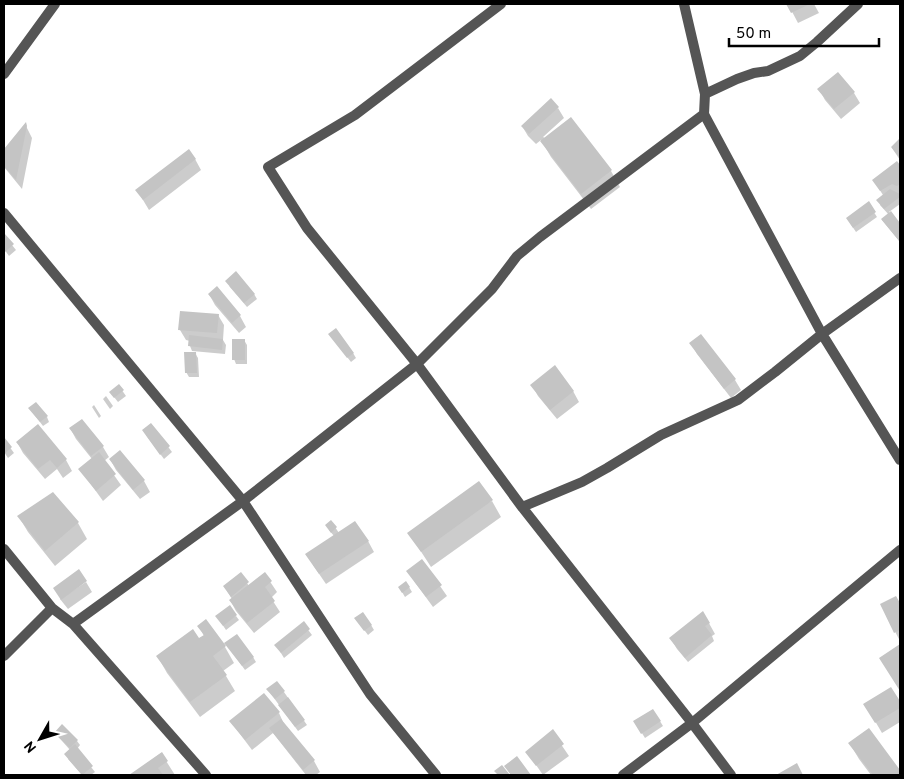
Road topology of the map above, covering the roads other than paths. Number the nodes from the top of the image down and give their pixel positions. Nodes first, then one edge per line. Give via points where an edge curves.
1 (55, 4) edge
2 (501, 4) edge
3 (684, 4) edge
4 (858, 4) edge
5 (4, 74) edge
6 (705, 94) junction
7 (704, 114) junction
8 (4, 213) edge
9 (900, 278) edge
10 (822, 334) junction
11 (417, 364) junction
12 (900, 460) edge
13 (243, 501) junction
14 (522, 507) junction
15 (4, 549) edge
16 (900, 550) edge
17 (52, 608) junction
18 (73, 624) junction
19 (4, 656) edge
20 (692, 723) junction
21 (206, 775) edge
22 (436, 775) edge
23 (623, 775) edge
24 (730, 775) edge

1 - 5 street
2 - 11 street via 355,115 268,167 307,228
3 - 6 street
4 - 6 street via 800,56
6 - 7 street
7 - 10 street
7 - 11 street via 517,256 492,289
8 - 13 street
9 - 10 street
10 - 12 street
10 - 14 street via 738,400 660,435 582,482
11 - 13 street
11 - 14 street
13 - 18 street
13 - 22 street via 370,694
14 - 20 street
15 - 17 street
16 - 20 street
17 - 18 street
17 - 19 street
18 - 21 street
20 - 23 street
20 - 24 street

